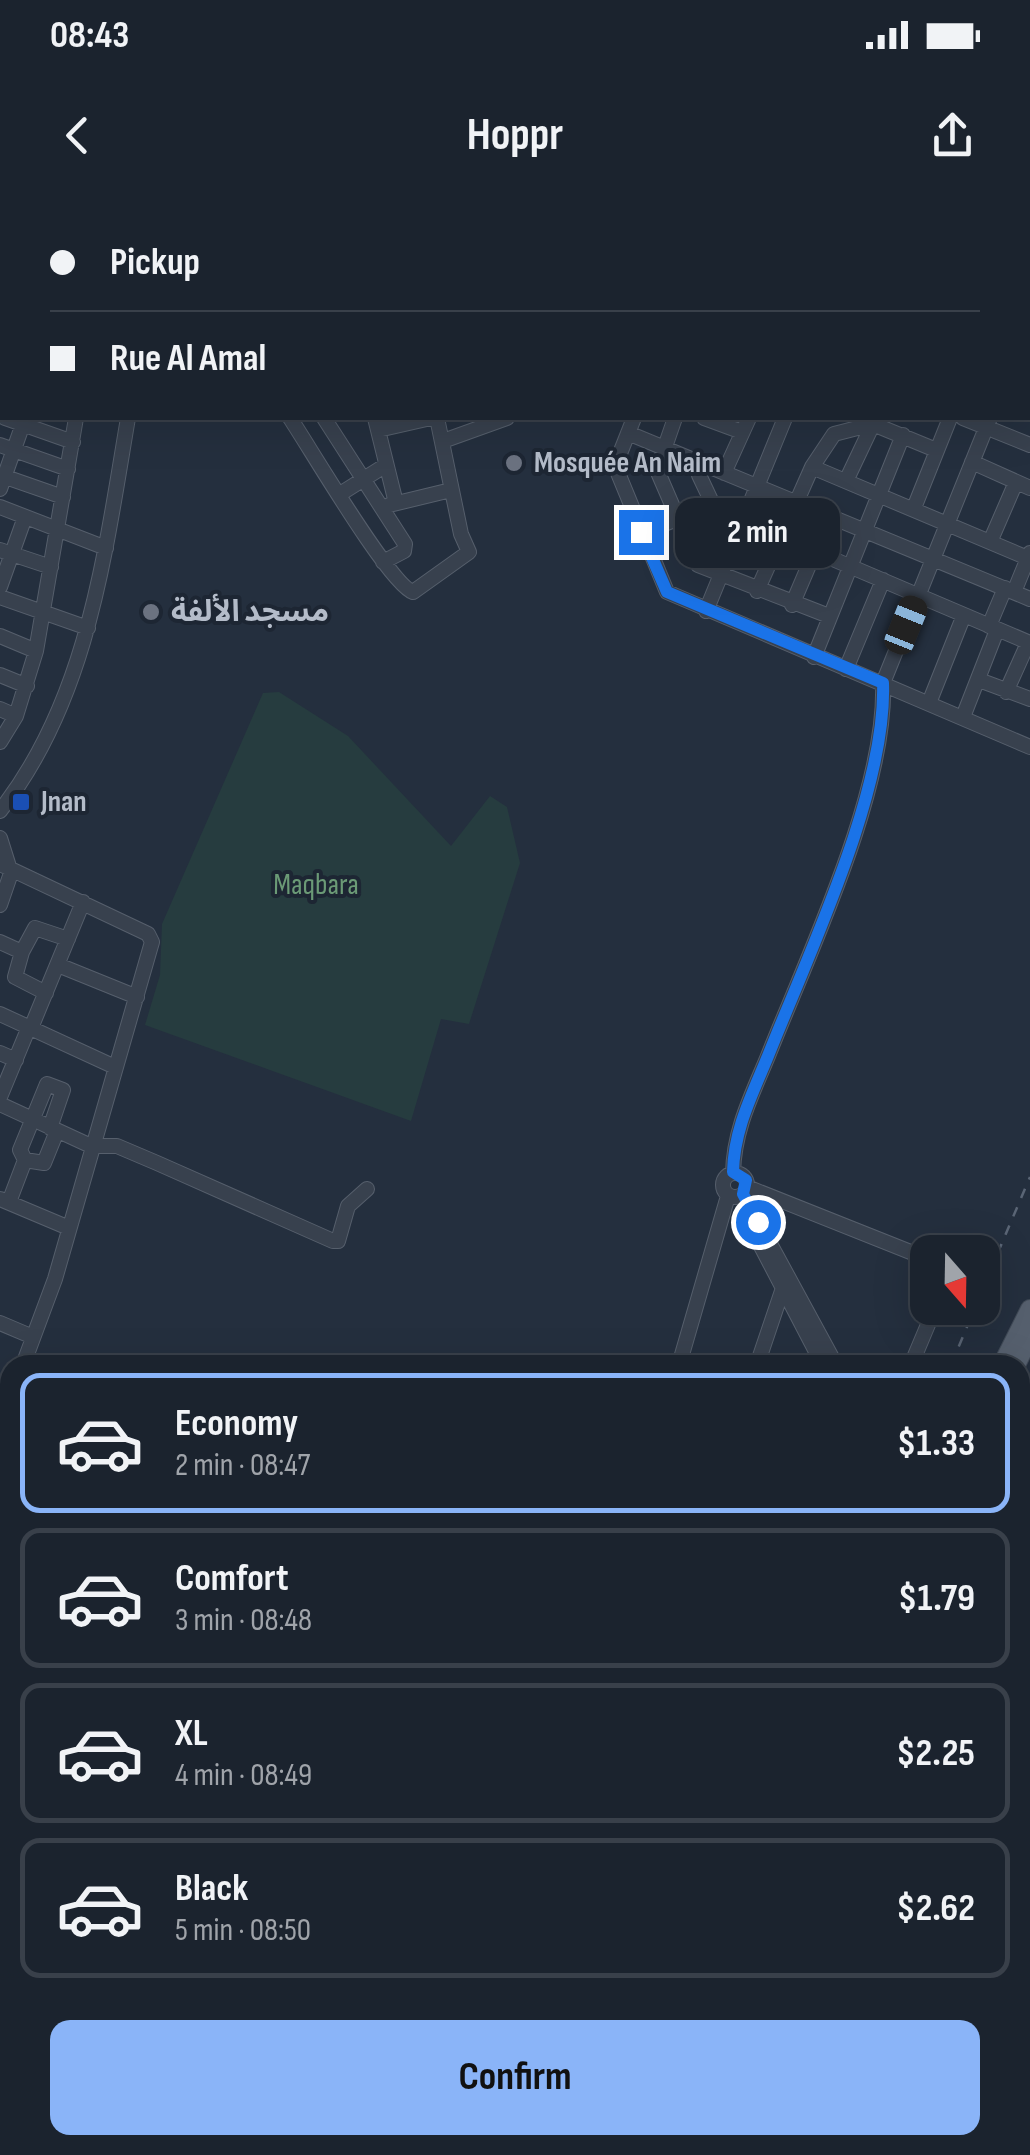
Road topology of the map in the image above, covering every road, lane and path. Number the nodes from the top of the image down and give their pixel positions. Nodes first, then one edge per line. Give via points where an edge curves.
1 (76, 420) edge
2 (128, 420) edge
3 (291, 420) edge
4 (325, 420) edge
5 (415, 420) edge
6 (435, 420) edge
7 (501, 420) edge
8 (633, 420) edge
9 (674, 420) edge
10 (709, 420) edge
11 (748, 420) edge
12 (784, 420) edge
13 (949, 420) edge
14 (24, 421) edge
15 (988, 422) edge
16 (377, 424) edge
17 (838, 424) edge
18 (872, 424) junction
19 (742, 432) junction
20 (628, 433) junction
21 (903, 435) junction
22 (443, 441) junction
23 (73, 442) junction
24 (664, 445) junction
25 (1030, 446) edge
26 (7, 448) edge
27 (936, 450) junction
28 (700, 460) junction
29 (972, 462) junction
30 (386, 465) junction
31 (812, 467) junction
32 (68, 469) junction
33 (724, 473) junction
34 (365, 477) junction
35 (1, 480) edge
36 (846, 482) junction
37 (1023, 485) edge
38 (756, 489) junction
39 (452, 490) junction
40 (340, 494) junction
41 (880, 496) junction
42 (63, 497) junction
43 (797, 503) junction
44 (390, 505) junction
45 (712, 506) junction
46 (0, 507) edge
47 (914, 508) junction
48 (25, 517) junction
49 (677, 518) junction
50 (948, 524) junction
51 (58, 528) junction
52 (865, 531) junction
53 (641, 532) junction
54 (781, 537) junction
55 (990, 542) junction
56 (733, 547) junction
57 (106, 548) junction
58 (815, 550) junction
59 (6, 552) edge
60 (1029, 556) edge
61 (933, 560) junction
62 (383, 562) junction
63 (849, 566) junction
64 (51, 567) junction
65 (720, 578) junction
66 (883, 580) junction
67 (0, 587) edge
68 (1010, 590) junction
69 (757, 591) junction
70 (0, 596) edge
71 (918, 596) junction
72 (1030, 599) edge
73 (792, 604) junction
74 (706, 611) junction
75 (40, 614) junction
76 (964, 615) junction
77 (829, 616) junction
78 (88, 628) junction
79 (993, 628) junction
80 (0, 636) edge
81 (1029, 643) edge
82 (36, 651) junction
83 (814, 657) junction
84 (846, 668) junction
85 (0, 674) edge
86 (978, 680) junction
87 (883, 683) junction
88 (27, 686) junction
89 (1006, 692) junction
90 (1030, 699) edge
91 (929, 703) junction
92 (0, 709) edge
93 (16, 716) junction
94 (963, 718) junction
95 (0, 742) edge
96 (1029, 745) edge
97 (0, 812) edge
98 (0, 838) edge
99 (6, 865) edge
100 (83, 902) junction
101 (0, 906) edge
102 (68, 939) junction
103 (0, 942) edge
104 (22, 952) junction
105 (58, 965) junction
106 (46, 992) junction
107 (137, 997) junction
108 (0, 1014) edge
109 (30, 1028) junction
110 (0, 1053) edge
111 (16, 1060) junction
112 (115, 1066) junction
113 (0, 1101) edge
114 (33, 1120) junction
115 (53, 1130) junction
116 (90, 1146) junction
117 (25, 1160) junction
118 (733, 1172) junction
119 (367, 1188) dead end
120 (739, 1194) junction
121 (4, 1200) edge
122 (69, 1228) junction
123 (910, 1253) edge
124 (785, 1283) junction
125 (1030, 1310) edge
126 (0, 1323) edge
127 (928, 1325) edge
128 (34, 1337) junction
129 (27, 1355) edge
130 (683, 1355) edge
131 (760, 1355) edge
132 (817, 1355) edge
133 (830, 1355) edge
134 (915, 1355) edge
135 (1007, 1355) edge

1 - 23 street
2 - 57 street
3 - 40 street
4 - 34 street
5 - 16 street
6 - 22 street
7 - 22 street
8 - 20 street
9 - 24 street
10 - 19 street
11 - 19 street
12 - 38 street
13 - 27 street
14 - 23 street
14 - 26 street
15 - 25 street
15 - 29 street
16 - 30 street
17 - 18 street
17 - 31 street
18 - 21 street
18 - 36 street
19 - 33 street
20 - 24 street
20 - 53 street via 618,473
21 - 27 street
21 - 41 street
22 - 39 street
23 - 32 street
24 - 28 street
24 - 49 street via 657,470
26 - 32 street
26 - 35 street
27 - 47 street
28 - 33 street
28 - 45 street
29 - 37 street
29 - 50 street
30 - 34 street
30 - 44 street
31 - 36 street
31 - 43 street
32 - 42 street
33 - 38 street
34 - 40 street
34 - 44 street
35 - 42 street
36 - 41 street
37 - 55 street
38 - 43 street
38 - 56 street
39 - 44 street
39 - 62 street via 469,552 413,592
40 - 62 street
41 - 47 street
41 - 52 street
42 - 51 street
43 - 52 street
43 - 54 street
44 - 62 street via 406,547
45 - 49 street
45 - 56 street
46 - 48 street
47 - 50 street
48 - 51 street
48 - 59 street
49 - 53 street
49 - 65 street via 698,565
50 - 55 street
50 - 61 street
51 - 57 street
51 - 64 street
52 - 61 street
52 - 63 street
53 - 74 street via 667,592
54 - 58 street
54 - 69 street
55 - 60 street
56 - 65 street
57 - 78 street
58 - 63 street
58 - 73 street
59 - 64 street
59 - 67 street
60 - 68 street
61 - 68 street
61 - 71 street
63 - 66 street
63 - 77 street
64 - 75 street
65 - 69 street
65 - 74 street
66 - 71 street
66 - 84 street
68 - 72 street
68 - 79 street
69 - 73 street
70 - 75 street
71 - 76 street
71 - 87 street
73 - 77 street
74 - 83 street
75 - 78 street
75 - 82 street
76 - 79 street
76 - 91 street
77 - 83 street
78 - 97 street via 48,728
79 - 81 street
79 - 86 street
80 - 82 street
81 - 89 street
82 - 88 street
83 - 84 street
84 - 87 street
85 - 88 street
86 - 89 street
86 - 94 street
87 - 91 street
87 - 118 street via 868,782 830,906 738,1128
88 - 93 street
89 - 90 street
91 - 94 street
92 - 93 street
93 - 95 street
94 - 96 street
98 - 99 street
99 - 100 street
99 - 101 street
100 - 102 street
100 - 107 street via 150,937
102 - 104 street via 35,928
102 - 105 street
103 - 104 street
104 - 106 street via 15,977
105 - 106 street
105 - 107 street
106 - 109 street
107 - 112 street
108 - 109 street
109 - 111 street
109 - 112 street
110 - 111 street
111 - 113 street
112 - 116 street
113 - 114 street
114 - 115 street
114 - 115 street via 44,1086 58,1086
114 - 117 street via 20,1150
115 - 116 street
115 - 117 street via 44,1163
116 - 119 street via 116,1146 333,1241 348,1206
116 - 122 street
117 - 121 street
118 - 120 street via 744,1176
118 - 120 street via 722,1183
120 - 123 street
120 - 124 street
120 - 130 street
121 - 122 street
122 - 128 street
124 - 131 street
124 - 132 street
124 - 133 street
125 - 135 main road
126 - 128 street
127 - 134 street
128 - 129 street

